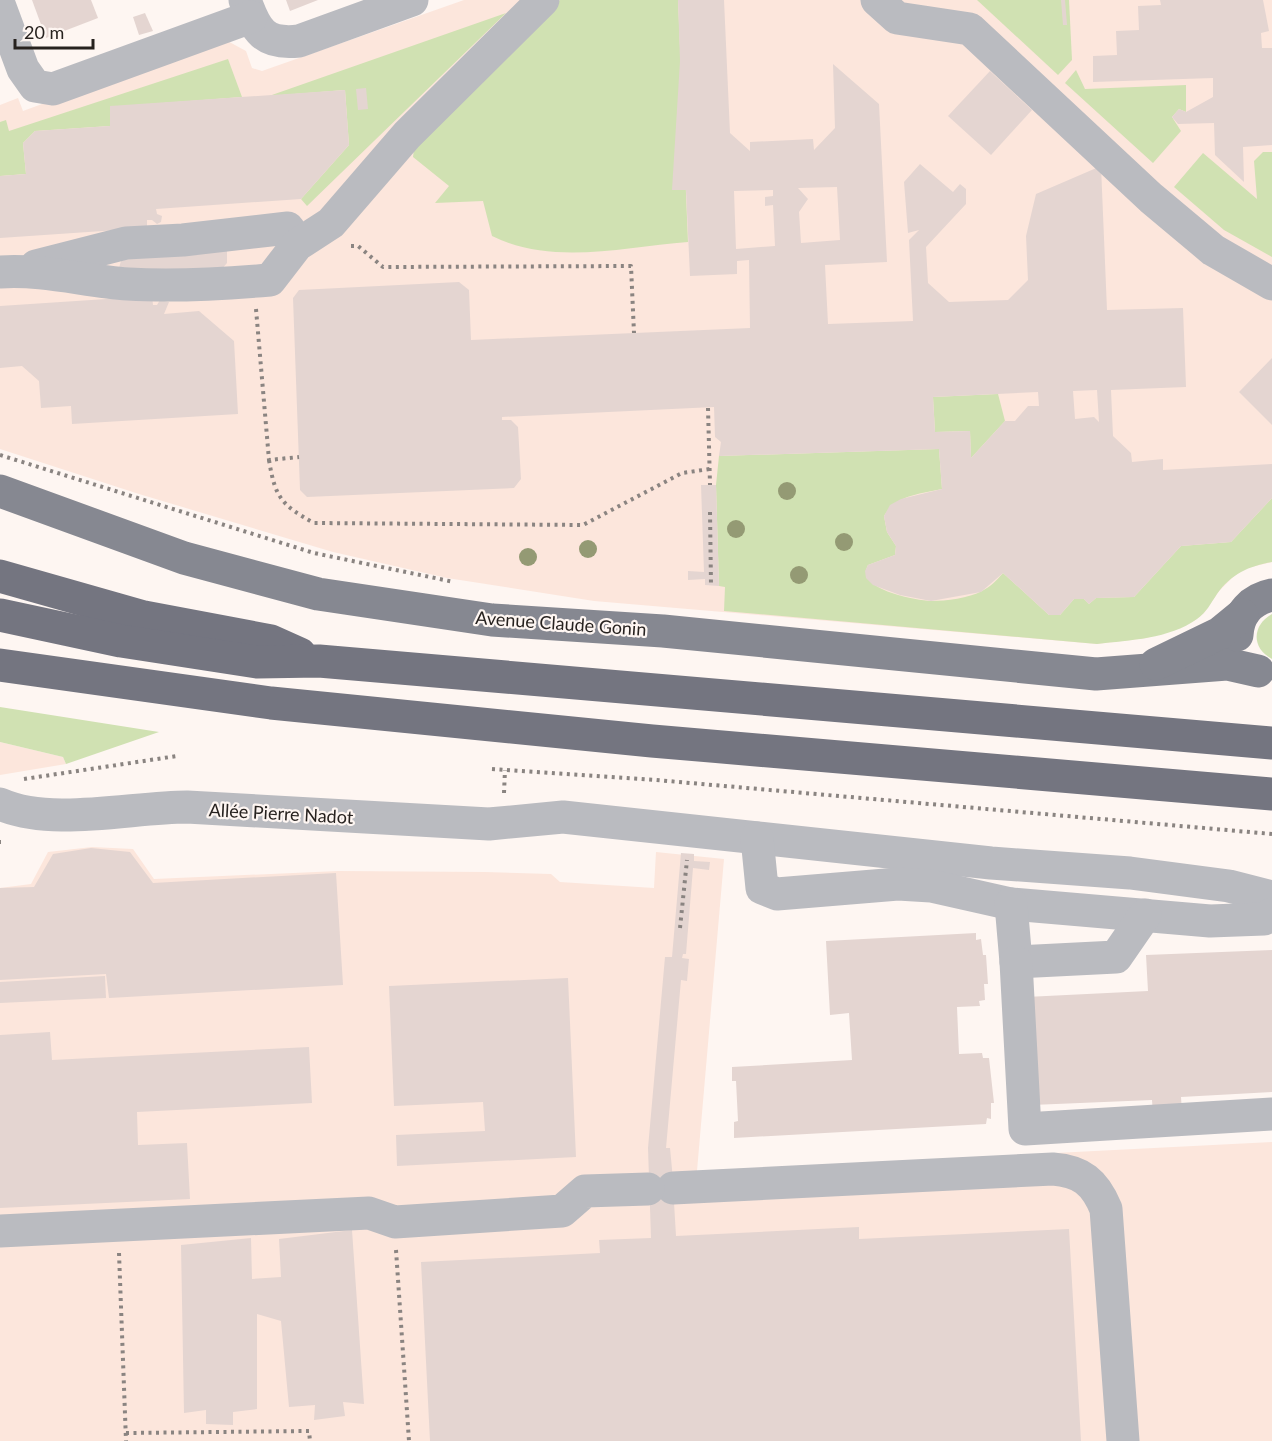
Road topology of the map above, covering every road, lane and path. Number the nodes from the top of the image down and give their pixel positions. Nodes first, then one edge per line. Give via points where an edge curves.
1 (412, 0) edge
2 (543, 0) edge
3 (877, 0) edge
4 (0, 7) edge
5 (248, 9) edge
6 (297, 245) junction
7 (348, 246) dead end
8 (10, 271) edge
9 (254, 281) junction
10 (1272, 284) edge
11 (634, 333) dead end
12 (708, 408) dead end
13 (0, 455) edge
14 (298, 457) dead end
15 (269, 460) junction
16 (710, 469) junction
17 (710, 485) dead end
18 (0, 491) edge
19 (710, 512) dead end
20 (0, 576) edge
21 (466, 584) dead end
22 (711, 585) dead end
23 (1272, 595) edge
24 (0, 615) edge
25 (1242, 615) junction
26 (0, 658) edge
27 (319, 661) junction
28 (0, 665) edge
29 (1137, 672) junction
30 (1265, 674) edge
31 (77, 675) junction
32 (1272, 743) edge
33 (177, 756) dead end
34 (492, 769) dead end
35 (9, 792) edge
36 (1272, 794) edge
37 (1272, 834) edge
38 (757, 838) junction
39 (687, 853) dead end
40 (1272, 897) edge
41 (1011, 904) junction
42 (1272, 914) edge
43 (1145, 915) junction
44 (680, 928) dead end
45 (1016, 962) junction
46 (1272, 1114) edge
47 (395, 1222) junction
48 (0, 1231) edge
49 (119, 1249) dead end
50 (126, 1433) junction
51 (126, 1441) edge
52 (310, 1441) edge
53 (409, 1441) edge
54 (1123, 1441) edge

1 - 5 street via 299,41 280,44 263,34
2 - 6 street via 407,135 331,223
3 - 10 street via 897,18 970,29 1151,198 1213,250
4 - 5 street via 23,69 35,86 53,89
6 - 8 street via 288,228 126,243
6 - 9 street via 270,280
7 - 11 path via 358,246 383,267 631,266
8 - 9 street via 128,284 193,286
9 - 15 path
12 - 16 path
13 - 21 path, Avenue Claude Gonin via 314,553
14 - 15 path
15 - 16 path via 273,488 288,509 314,523 583,525 682,473
16 - 17 path
18 - 29 main road, Avenue Claude Gonin via 184,558 318,594 492,620 675,632 1096,674
19 - 22 path
20 - 27 highway via 144,617 271,641
23 - 25 main road, Avenue Claude Gonin via 1255,601
24 - 27 highway via 121,641 257,662
25 - 29 main road, Avenue Claude Gonin via 1220,633
25 - 30 main road via 1237,640 1248,664
26 - 31 highway
27 - 32 highway
28 - 31 highway
29 - 30 main road, Avenue Claude Gonin via 1227,664
31 - 36 highway via 271,703 652,741
33 - 35 path
34 - 37 path
35 - 38 street, Allée Pierre Nadot via 45,813 102,815 187,807 489,824 563,817
38 - 40 street, Allée Pierre Nadot via 991,863 1130,873 1229,886
38 - 41 street via 762,888 777,894 898,884
39 - 44 path
41 - 43 street
41 - 45 street
42 - 43 street via 1264,919 1210,921
43 - 45 street via 1116,957
45 - 46 street via 1025,1129
47 - 48 street via 369,1213
47 - 53 path
47 - 54 street via 562,1211 585,1191 1071,1171 1088,1179 1106,1209
49 - 50 path
50 - 51 path
50 - 52 path via 309,1431

